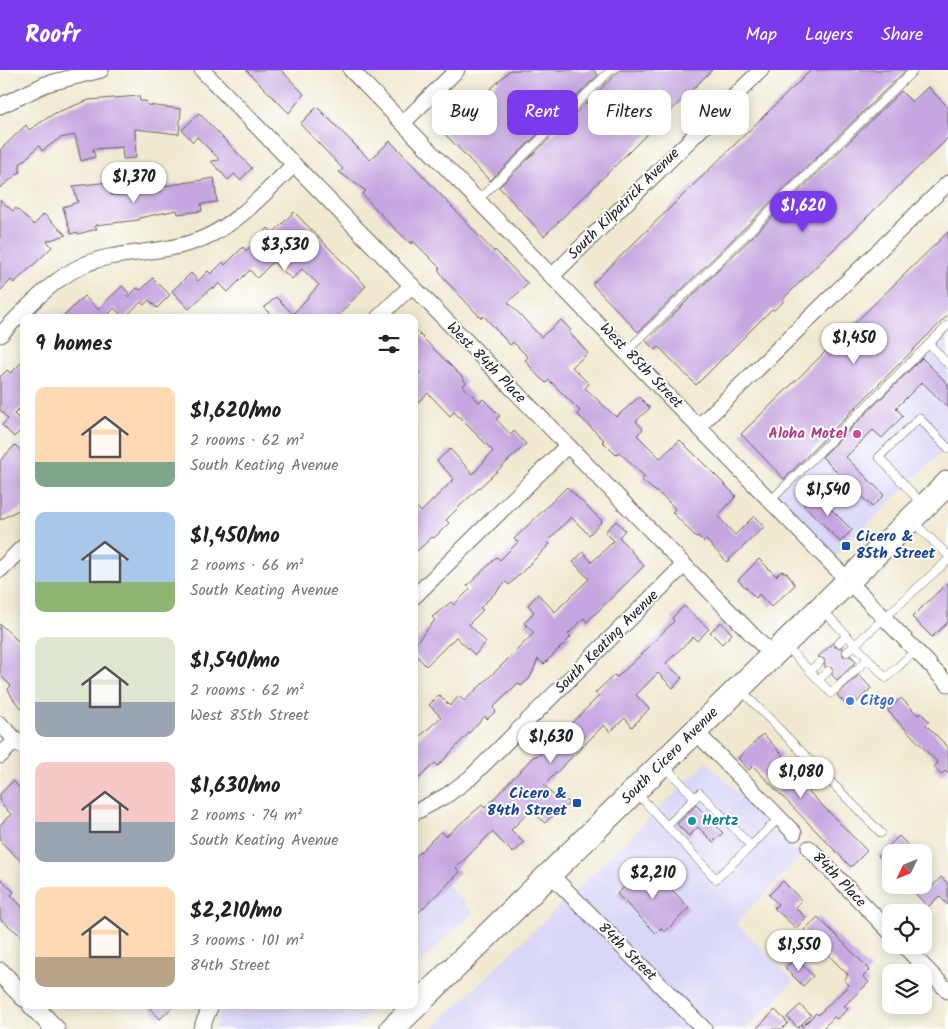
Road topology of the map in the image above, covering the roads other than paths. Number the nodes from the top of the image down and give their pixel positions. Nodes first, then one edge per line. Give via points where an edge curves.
1 (101, 70) edge
2 (202, 70) edge
3 (351, 70) edge
4 (457, 70) edge
5 (611, 70) edge
6 (761, 70) edge
7 (914, 70) edge
8 (0, 106) edge
9 (403, 123) junction
10 (294, 165) junction
11 (948, 183) edge
12 (478, 200) junction
13 (552, 276) junction
14 (411, 286) junction
15 (21, 314) edge
16 (382, 314) edge
17 (20, 315) edge
18 (948, 325) edge
19 (0, 335) edge
20 (929, 344) junction
21 (626, 352) junction
22 (948, 364) edge
23 (699, 426) junction
24 (567, 446) junction
25 (948, 448) edge
26 (948, 483) edge
27 (771, 500) junction
28 (917, 513) junction
29 (20, 550) edge
30 (948, 555) edge
31 (948, 560) edge
32 (684, 565) junction
33 (0, 570) edge
34 (848, 579) junction
35 (418, 592) edge
36 (820, 608) junction
37 (884, 617) junction
38 (846, 636) junction
39 (839, 643) dead end
40 (855, 645) junction
41 (778, 649) junction
42 (916, 650) junction
43 (847, 652) dead end
44 (868, 659) junction
45 (820, 662) dead end
46 (828, 670) dead end
47 (810, 671) junction
48 (818, 680) junction
49 (948, 684) edge
50 (738, 688) junction
51 (0, 724) edge
52 (695, 731) junction
53 (20, 744) edge
54 (0, 756) edge
55 (662, 764) junction
56 (634, 791) junction
57 (695, 798) junction
58 (418, 811) edge
59 (779, 818) junction
60 (667, 826) junction
61 (794, 833) dead end
62 (881, 833) dead end
63 (751, 846) junction
64 (809, 848) dead end
65 (550, 874) junction
66 (882, 924) edge
67 (912, 954) edge
68 (0, 972) edge
69 (948, 991) edge
70 (20, 993) edge
71 (418, 1003) edge
72 (36, 1009) edge
73 (209, 1009) edge
74 (412, 1009) edge
75 (55, 1029) edge
76 (201, 1029) edge
77 (392, 1029) edge
78 (704, 1029) edge

1 - 8 street via 46,84
2 - 10 street, West 84th Place
3 - 9 street, West 85th Street
4 - 9 street
5 - 12 lane
6 - 13 street, South Kilpatrick Avenue
7 - 21 lane
9 - 12 street, West 85th Street
10 - 14 street, West 84th Place
10 - 15 street via 241,216 206,237 180,247 107,257 77,269 49,287
11 - 23 street
12 - 13 street, West 85th Street
13 - 21 street, West 85th Street
14 - 16 street
14 - 24 street, West 84th Place
17 - 19 street
18 - 20 lane
20 - 22 lane
20 - 27 lane
21 - 23 street, West 85th Street
23 - 27 street, West 85th Street
24 - 32 street, West 84th Place
24 - 35 street
25 - 28 lane via 919,418 879,457
26 - 28 main road, South Cicero Avenue
27 - 34 street, West 85th Street
28 - 30 lane
28 - 34 main road, South Cicero Avenue
29 - 33 street
31 - 37 lane
32 - 41 street, West 84th Place
32 - 58 street, South Keating Avenue via 470,778
34 - 36 main road, South Cicero Avenue
34 - 37 street, West 85th Street
36 - 38 lane
36 - 41 main road, South Cicero Avenue
37 - 40 lane
37 - 42 street, West 85th Street
38 - 39 lane
38 - 40 lane
40 - 43 lane
40 - 44 lane
41 - 47 lane
41 - 50 main road, South Cicero Avenue
42 - 44 lane via 886,678
42 - 49 street, West 85th Street
44 - 48 lane via 831,693
45 - 47 lane
46 - 48 lane
47 - 48 lane
50 - 52 main road, South Cicero Avenue
50 - 62 lane
51 - 53 street
52 - 55 main road, South Cicero Avenue
52 - 59 street
53 - 54 street
55 - 56 main road, South Cicero Avenue
55 - 57 lane
56 - 60 lane
56 - 65 main road, South Cicero Avenue
57 - 60 lane
57 - 63 lane via 700,792
59 - 61 street
59 - 63 lane
60 - 63 lane via 716,879
64 - 66 street, 84th Place
65 - 71 main road, South Cicero Avenue
65 - 78 street, 84th Street
67 - 69 street
68 - 70 street
72 - 75 street
73 - 76 street
74 - 77 main road, South Cicero Avenue

